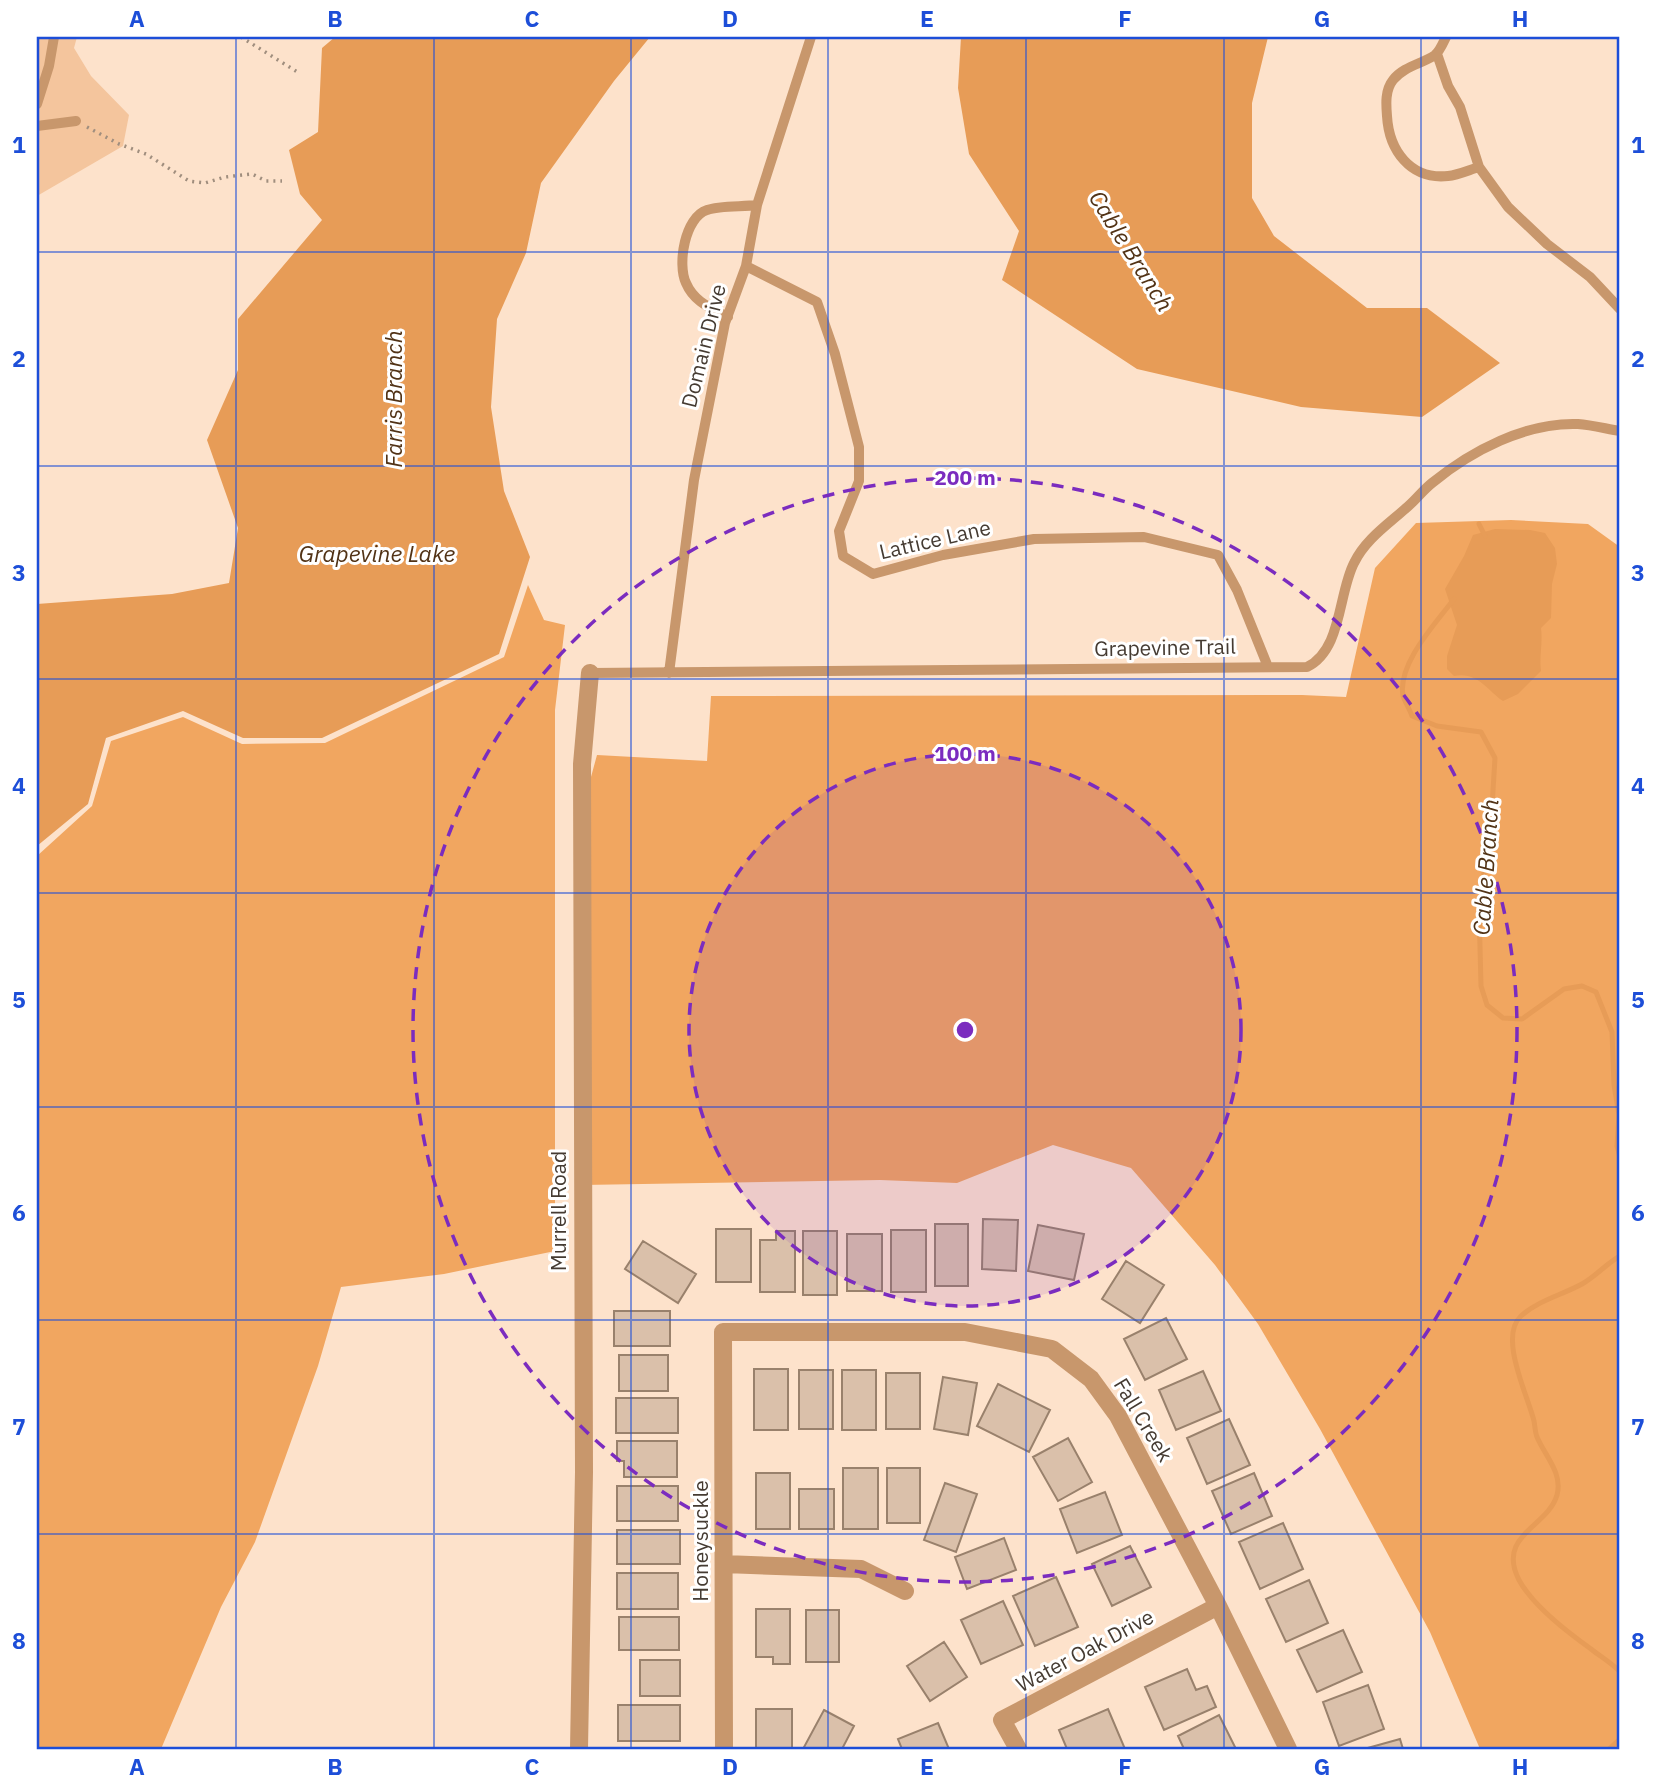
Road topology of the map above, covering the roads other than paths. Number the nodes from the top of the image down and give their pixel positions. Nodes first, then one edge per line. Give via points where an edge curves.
1 (53, 37) edge
2 (811, 37) edge
3 (1446, 37) edge
4 (1437, 54) junction
5 (40, 82) edge
6 (37, 104) edge
7 (76, 121) road end
8 (37, 125) edge
9 (1479, 167) junction
10 (757, 205) junction
11 (746, 266) junction
12 (1620, 309) edge
13 (728, 317) junction
14 (1620, 431) edge
15 (1268, 667) junction
16 (590, 673) joint
17 (668, 673) junction
18 (723, 1332) joint
19 (724, 1564) junction
20 (905, 1591) dead end
21 (1218, 1606) junction
22 (579, 1749) edge
23 (724, 1749) edge
24 (1018, 1749) edge
25 (1288, 1749) edge

1 - 5 lane
2 - 10 lane, Domain Drive
3 - 4 lane
4 - 9 lane
4 - 9 lane via 1392,80 1386,94 1388,135 1400,156 1429,175 1448,176
5 - 6 lane
7 - 8 lane
9 - 12 lane via 1508,207
10 - 11 lane, Domain Drive
10 - 13 lane via 707,210 693,219 685,241 685,283 700,303
11 - 13 lane, Domain Drive
11 - 15 lane, Lattice Lane via 817,302 822,315 859,447 859,481 839,531 843,556 873,574 943,555 1034,539 1144,537 1186,546 1217,555 1237,590
13 - 17 lane, Domain Drive via 694,480
14 - 15 lane, Grapevine Trail via 1577,424 1547,427 1502,439 1461,461 1379,530 1354,562 1331,638 1319,661 1307,667
15 - 17 lane, Grapevine Trail
16 - 17 lane, Grapevine Trail
16 - 22 street, Murrell Road via 582,764 584,1472
18 - 19 street, Honeysuckle
18 - 21 street, Fall Creek via 965,1332 1052,1349 1091,1379 1118,1416
19 - 20 street via 861,1569
19 - 23 street, Honeysuckle
21 - 24 street, Water Oak Drive via 1002,1720
21 - 25 street, Fall Creek

